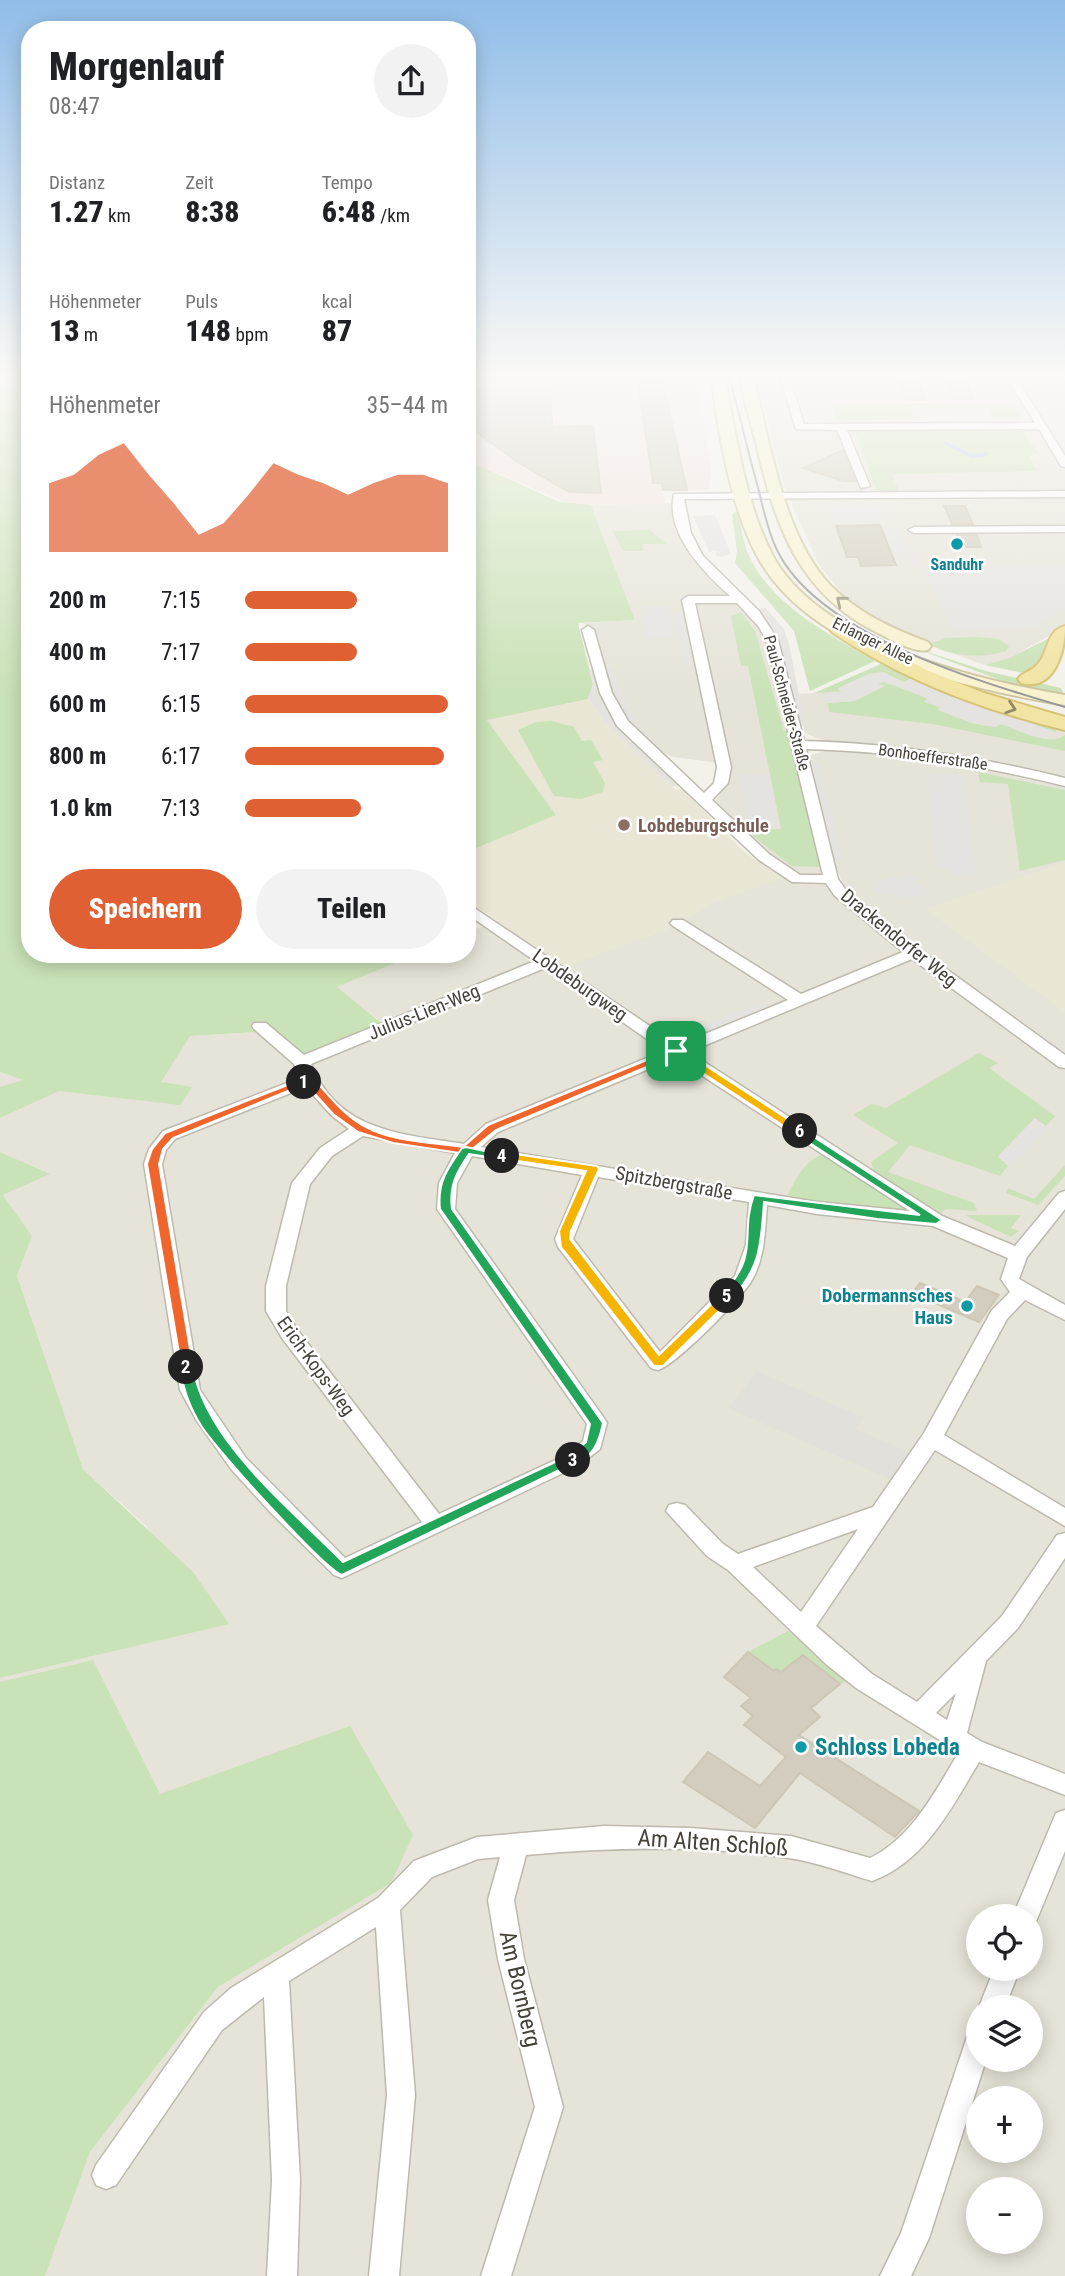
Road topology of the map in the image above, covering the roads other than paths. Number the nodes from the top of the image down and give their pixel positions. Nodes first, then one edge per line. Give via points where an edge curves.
1 (742, 482) edge
2 (775, 482) edge
3 (863, 482) edge
4 (865, 486) dead end
5 (745, 496) junction
6 (779, 496) junction
7 (1063, 497) edge
8 (1065, 529) edge
9 (914, 530) dead end
10 (739, 599) junction
11 (839, 628) junction
12 (588, 630) dead end
13 (1065, 632) edge
14 (1053, 657) junction
15 (1028, 679) junction
16 (1065, 686) edge
17 (1065, 700) edge
18 (1065, 724) edge
19 (800, 745) junction
20 (1065, 782) edge
21 (702, 800) junction
22 (831, 879) junction
23 (476, 913) edge
24 (678, 923) dead end
25 (914, 953) junction
26 (547, 962) junction
27 (798, 999) junction
28 (260, 1026) dead end
29 (676, 1051) junction
30 (302, 1062) junction
31 (1065, 1063) edge
32 (309, 1080) junction
33 (362, 1129) junction
34 (466, 1150) junction
35 (593, 1169) junction
36 (758, 1198) junction
37 (1062, 1206) edge
38 (936, 1220) junction
39 (1018, 1255) junction
40 (1023, 1291) junction
41 (1065, 1313) edge
42 (932, 1438) junction
43 (677, 1511) dead end
44 (877, 1514) junction
45 (1065, 1518) edge
46 (435, 1524) junction
47 (1065, 1541) edge
48 (736, 1564) junction
49 (803, 1627) junction
50 (977, 1659) junction
51 (918, 1716) junction
52 (964, 1743) junction
53 (1065, 1785) edge
54 (1065, 1821) edge
55 (516, 1844) junction
56 (1031, 1904) edge
57 (387, 1906) junction
58 (276, 1975) junction
59 (968, 2072) edge
60 (106, 2175) dead end
61 (282, 2276) edge
62 (384, 2276) edge
63 (496, 2276) edge
64 (895, 2276) edge

1 - 5 main road, Erlanger Allee
2 - 6 main road, Erlanger Allee
3 - 4 street
5 - 6 street
5 - 10 street, Paul-Schneider-Straße via 678,496 691,546
5 - 11 main road, Erlanger Allee via 758,539 774,570
6 - 7 street
15 -> 6 main road, Erlanger Allee via 918,645 855,612 808,566
8 - 9 street
10 - 19 street, Paul-Schneider-Straße via 772,640
10 - 21 street via 688,600 724,768 717,789
11 - 17 main road, Erlanger Allee via 945,673
11 -> 18 main road via 883,656 935,680
12 - 21 street, Drackendorfer Weg via 606,692 622,723
13 - 14 main road
14 - 15 main road via 1042,673
14 - 16 main road
15 - 16 main road, Erlanger Allee
19 - 20 street, Bonhoefferstraße via 899,751
19 - 22 street, Paul-Schneider-Straße
21 - 22 street, Drackendorfer Weg via 765,857 797,879
22 - 25 street, Drackendorfer Weg via 844,898
23 - 26 street, Lobdeburgweg
24 - 27 street
25 - 27 street
25 - 31 street, Drackendorfer Weg
26 - 29 street, Lobdeburgweg
26 - 30 street, Julius-Lien-Weg
27 - 29 street
28 - 30 street, Spitzbergstraße
29 - 34 street via 492,1128
29 - 38 street, Lobdeburgweg
30 - 32 street, Spitzbergstraße
32 - 33 street, Spitzbergstraße via 337,1111
32 - 46 street via 169,1135 158,1149 153,1164 190,1390 207,1424 233,1458 342,1569
33 - 34 street, Spitzbergstraße via 393,1139
33 - 46 street, Erich-Kops-Weg via 326,1152 301,1183 276,1286 276,1311
34 - 35 street, Spitzbergstraße
34 - 46 street via 448,1176 446,1209 597,1423 593,1444 573,1460
35 - 36 street, Spitzbergstraße
35 - 36 street via 564,1239 659,1363 744,1278 755,1245
36 - 38 street, Spitzbergstraße
37 - 39 street
38 - 39 street, Lobdeburgweg
39 - 40 street via 1010,1279
40 - 41 street
40 - 42 street via 999,1315
42 - 44 street
42 - 45 street
43 - 48 street via 715,1550
44 - 48 street
44 - 49 street
47 - 50 street via 1010,1622
48 - 49 street
49 - 51 street via 864,1681
50 - 51 street
50 - 52 street, Am Alten Schloß
51 - 52 street
52 - 53 street
52 - 55 street, Am Alten Schloß via 909,1843 885,1866 872,1870 790,1847 754,1843 604,1837
54 - 56 street
55 - 57 street via 477,1848 423,1869
55 - 63 street, Am Bornberg via 501,1900 511,1959 549,2107
57 - 58 street
57 - 62 street via 401,2095
58 - 60 street via 213,2021
58 - 61 street via 286,2179
59 - 64 street via 914,2238

